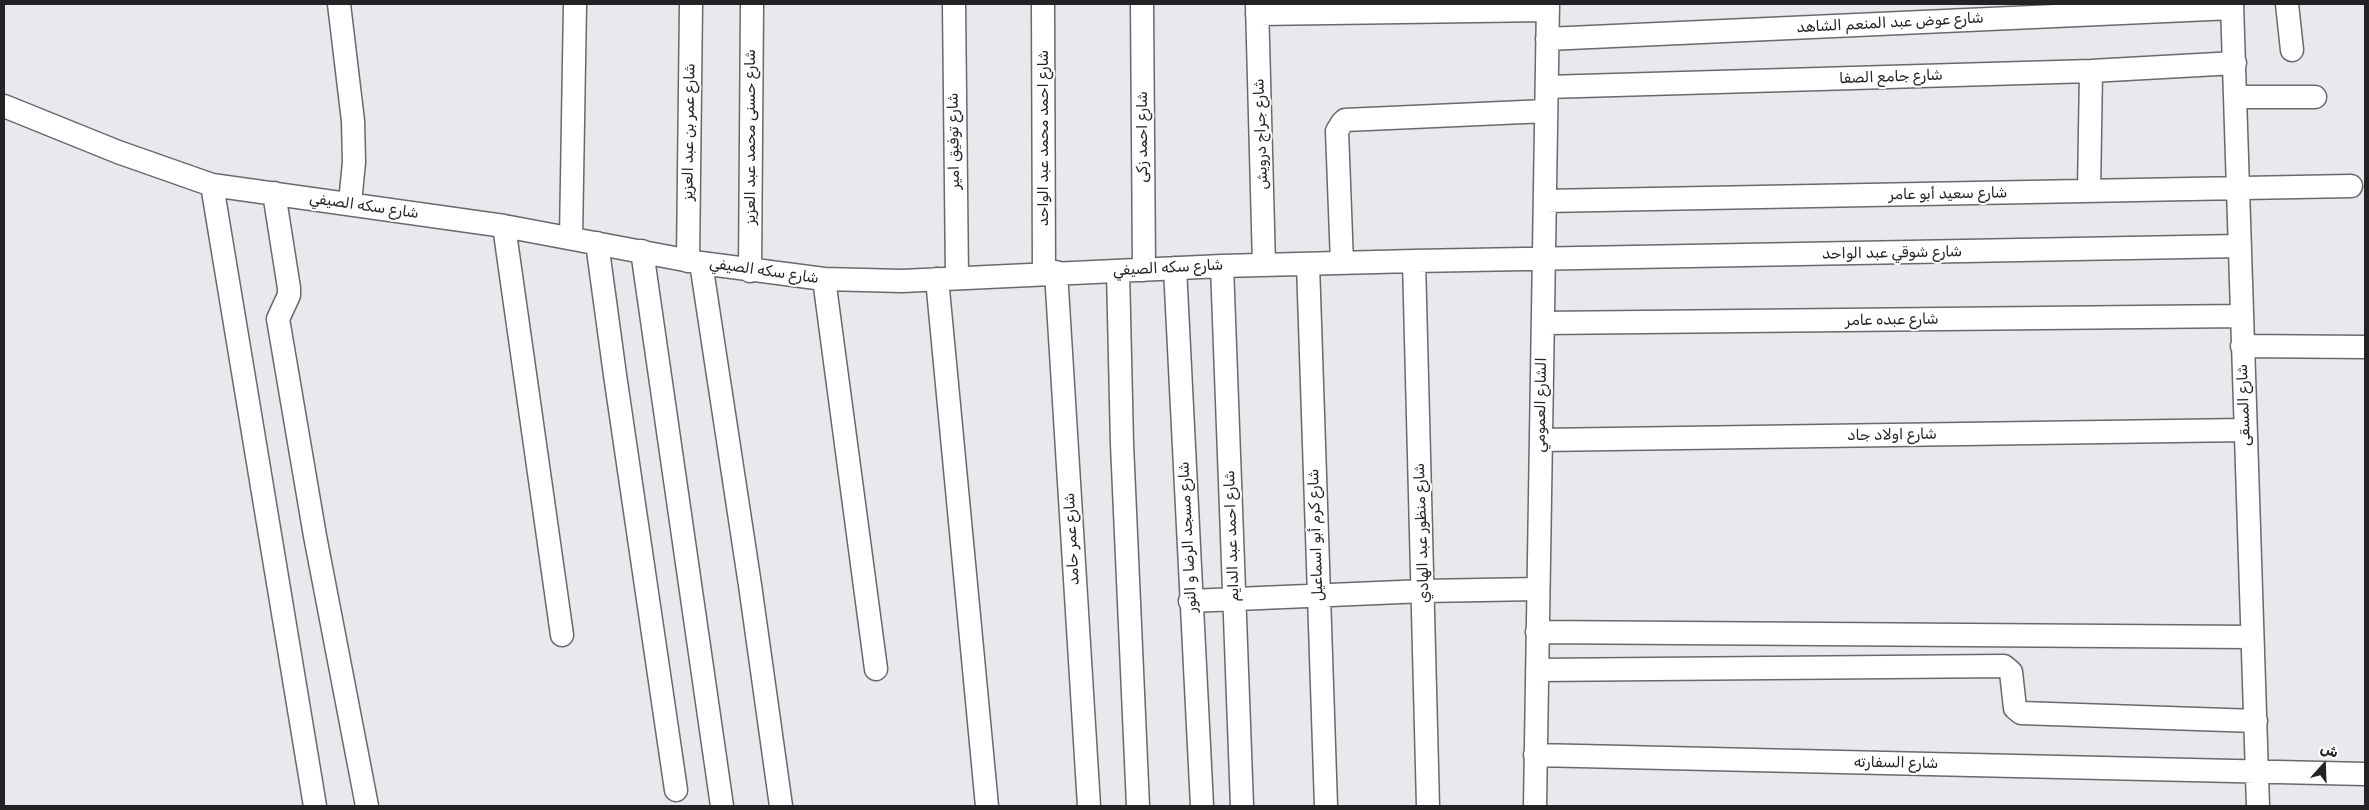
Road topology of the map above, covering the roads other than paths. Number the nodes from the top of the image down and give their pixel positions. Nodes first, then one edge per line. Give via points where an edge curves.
1 (339, 4) edge
2 (576, 4) edge
3 (691, 4) edge
4 (752, 4) edge
5 (954, 4) edge
6 (1043, 4) edge
7 (1142, 4) edge
8 (2287, 4) edge
9 (2232, 6) edge
10 (1548, 7) edge
11 (1257, 9) edge
12 (1547, 39) junction
13 (2292, 50) dead end
14 (2235, 63) junction
15 (2090, 71) junction
16 (1547, 87) junction
17 (2237, 97) junction
18 (2315, 97) dead end
19 (4, 106) edge
20 (1546, 111) junction
21 (212, 185) junction
22 (2351, 186) dead end
23 (2239, 188) junction
24 (2089, 191) junction
25 (274, 193) junction
26 (1545, 201) junction
27 (350, 203) junction
28 (504, 226) junction
29 (571, 238) junction
30 (598, 243) junction
31 (2240, 246) junction
32 (642, 251) junction
33 (1544, 260) junction
34 (1414, 261) junction
35 (694, 262) junction
36 (1342, 263) junction
37 (1264, 264) junction
38 (1308, 264) junction
39 (1222, 266) junction
40 (1175, 268) junction
41 (1144, 270) junction
42 (750, 271) junction
43 (1118, 271) junction
44 (1050, 273) junction
45 (824, 279) junction
46 (947, 279) junction
47 (2242, 316) junction
48 (1543, 323) junction
49 (2242, 346) junction
50 (2365, 347) edge
51 (2244, 430) junction
52 (1541, 440) junction
53 (1538, 589) junction
54 (1424, 591) junction
55 (1318, 596) junction
56 (1234, 599) junction
57 (1190, 602) junction
58 (1538, 632) junction
59 (562, 635) dead end
60 (2252, 637) junction
61 (876, 669) dead end
62 (1537, 670) junction
63 (2256, 721) junction
64 (1535, 755) junction
65 (2258, 771) junction
66 (2365, 774) edge
67 (676, 790) dead end
68 (315, 806) edge
69 (368, 806) edge
70 (722, 806) edge
71 (781, 806) edge
72 (987, 806) edge
73 (1089, 806) edge
74 (1138, 806) edge
75 (1202, 806) edge
76 (1242, 806) edge
77 (1326, 806) edge
78 (1428, 806) edge
79 (1535, 806) edge
80 (2258, 806) edge

1 - 27 street via 353,121
2 - 29 street
3 - 35 street, شارع عمر بن عبد العزيز
4 - 42 street, شارع حسنى محمد عبد العزيز
5 - 46 street, شارع توفيق امير
6 - 44 street, شارع احمد محمد عبد الواحد
7 - 41 street, شارع احمد زكى
8 - 13 street
9 - 12 street, شارع عوض عبد المنعم الشاهد
9 - 14 street, شارع المسقى
10 - 11 street
10 - 12 street, الشارع العمومي
11 - 37 street, شارع جراج درويش
12 - 16 street, الشارع العمومي
14 - 15 street, شارع جامع الصفا
14 - 17 street, شارع المسقى
15 - 16 street, شارع جامع الصفا
15 - 24 street
16 - 20 street, الشارع العمومي
17 - 18 street
17 - 23 street, شارع المسقى
19 - 21 street, شارع سكه الصيفي via 118,152
20 - 26 street, الشارع العمومي
20 - 36 street via 1345,120 1337,131
21 - 25 street, شارع سكه الصيفي
21 - 68 street
22 - 23 street, شارع سعيد أبو عامر
23 - 24 street, شارع سعيد أبو عامر
23 - 31 street, شارع المسقى
24 - 26 street, شارع سعيد أبو عامر
25 - 27 street, شارع سكه الصيفي
25 - 69 street via 289,288 278,319 315,536
26 - 33 street, الشارع العمومي
27 - 28 street, شارع سكه الصيفي
28 - 29 street, شارع سكه الصيفي
28 - 59 street
29 - 30 street, شارع سكه الصيفي
30 - 32 street, شارع سكه الصيفي
30 - 67 street
31 - 33 street, شارع شوقي عبد الواحد
31 - 47 street, شارع المسقى
32 - 35 street, شارع سكه الصيفي
32 - 70 street
33 - 34 street, شارع سكه الصيفي
33 - 48 street, الشارع العمومي
34 - 36 street, شارع سكه الصيفي
34 - 54 street, شارع منظور عبد الهادي
35 - 42 street, شارع سكه الصيفي
35 - 71 street, شارع عمر بن عبد العزيز via 750,584
36 - 38 street, شارع سكه الصيفي
37 - 38 street, شارع سكه الصيفي
37 - 39 street, شارع سكه الصيفي
38 - 55 street, شارع كرم أبو اسماعيل
39 - 40 street, شارع سكه الصيفي
39 - 56 street, شارع احمد عبد الدايم
40 - 41 street, شارع سكه الصيفي
40 - 57 street, شارع مسجد الرضا و النور
41 - 43 street, شارع سكه الصيفي
42 - 45 street, شارع سكه الصيفي
43 - 44 street, شارع سكه الصيفي
43 - 74 street
44 - 46 street, شارع سكه الصيفي
44 - 73 street, شارع عمر حامد
45 - 46 street, شارع سكه الصيفي
45 - 61 street
46 - 72 street, شارع توفيق امير
47 - 48 street, شارع عبده عامر
47 - 49 street, شارع المسقى
48 - 52 street, الشارع العمومي
49 - 50 street
49 - 51 street, شارع المسقى
51 - 52 street, شارع اولاد جاد
51 - 60 street, شارع المسقى
52 - 53 street, الشارع العمومي
53 - 54 street
53 - 58 street, الشارع العمومي
54 - 55 street
54 - 78 street, شارع منظور عبد الهادي
55 - 56 street
55 - 77 street, شارع كرم أبو اسماعيل
56 - 57 street
56 - 76 street, شارع احمد عبد الدايم
57 - 75 street, شارع مسجد الرضا و النور
58 - 60 street
58 - 62 street, الشارع العمومي
60 - 63 street, شارع المسقى
62 - 63 street via 2004,666 2011,672 2014,705 2021,713
62 - 64 street, الشارع العمومي
63 - 65 street, شارع المسقى
64 - 65 street, شارع السفارته
64 - 79 street, الشارع العمومي
65 - 66 street, شارع السفارته
65 - 80 street, شارع المسقى

